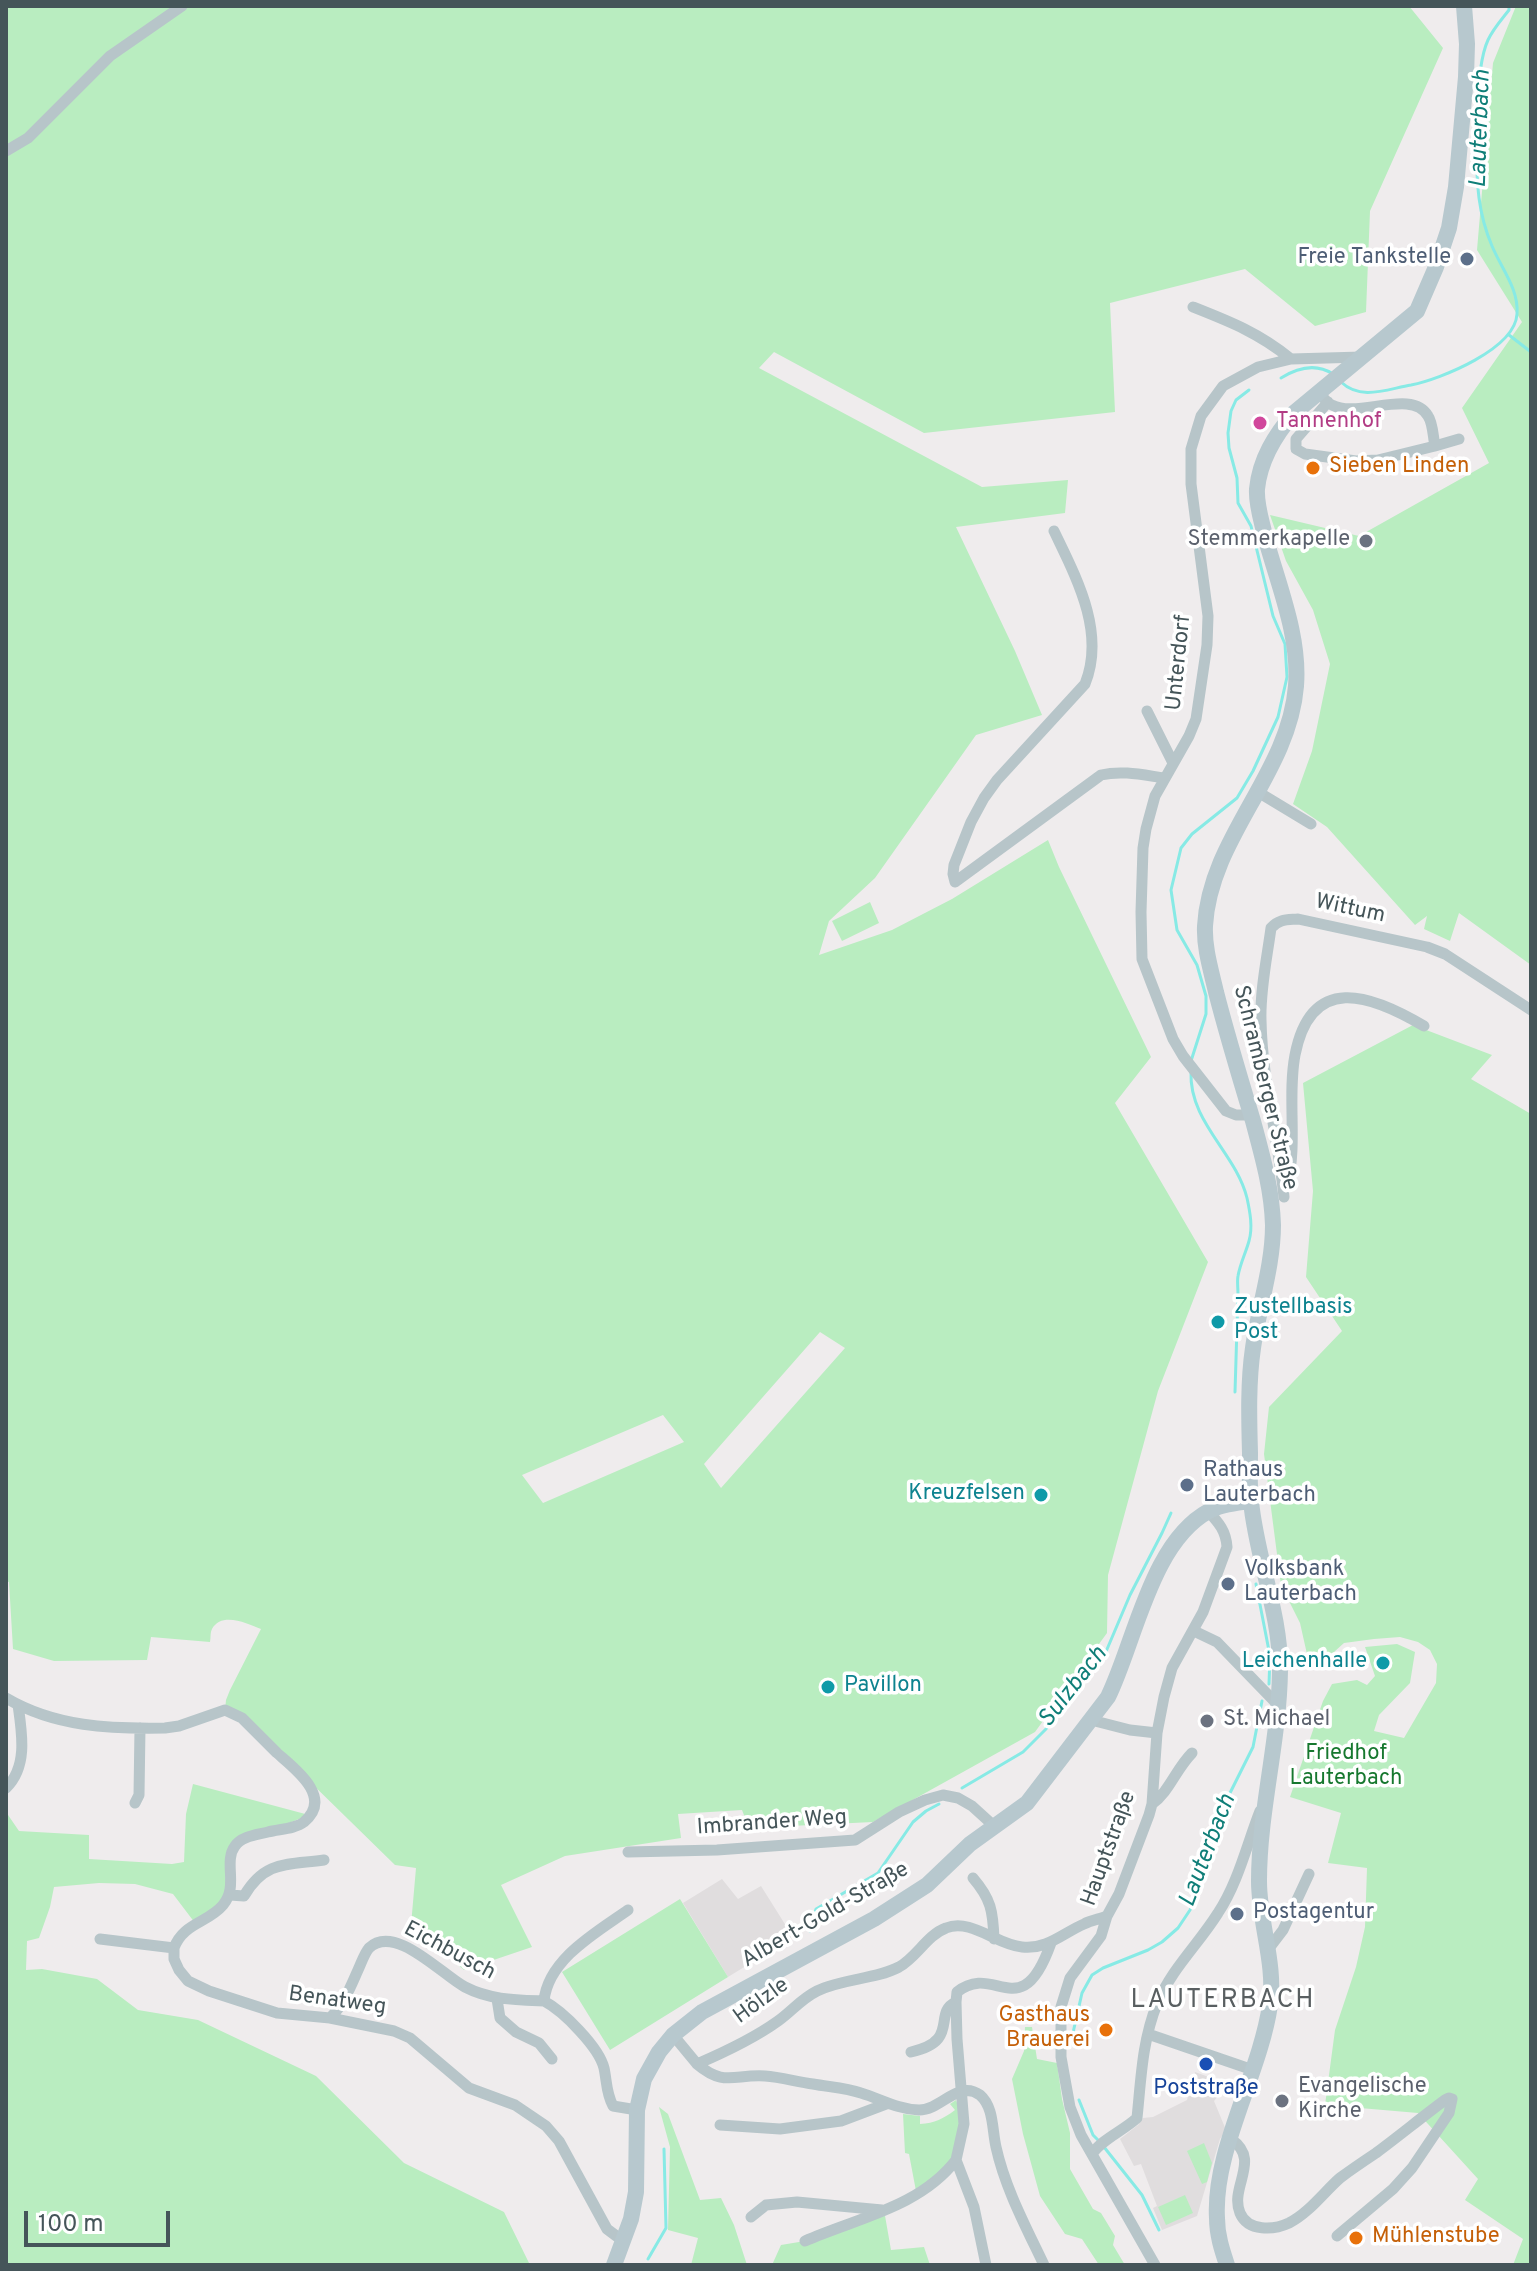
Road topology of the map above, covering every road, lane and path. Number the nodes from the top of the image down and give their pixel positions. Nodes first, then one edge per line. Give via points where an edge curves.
1 (182, 6) edge
2 (1464, 6) edge
3 (6, 151) edge
4 (1193, 307) dead end
5 (1363, 357) junction
6 (1291, 359) junction
7 (1325, 393) junction
8 (1459, 439) dead end
9 (1435, 446) junction
10 (1054, 531) dead end
11 (1147, 711) dead end
12 (1173, 763) junction
13 (1164, 778) junction
14 (1258, 792) junction
15 (1311, 824) dead end
16 (1531, 1010) edge
17 (1424, 1026) dead end
18 (1251, 1115) junction
19 (1284, 1197) junction
20 (1273, 1215) junction
21 (1251, 1501) junction
22 (1208, 1511) junction
23 (1194, 1631) junction
24 (6, 1698) edge
25 (18, 1705) junction
26 (1278, 1705) junction
27 (1091, 1720) junction
28 (140, 1728) junction
29 (1157, 1733) junction
30 (1192, 1753) dead end
31 (6, 1788) edge
32 (1267, 1790) junction
33 (135, 1803) dead end
34 (1152, 1804) junction
35 (994, 1826) junction
36 (628, 1852) dead end
37 (324, 1860) dead end
38 (1309, 1874) dead end
39 (973, 1878) dead end
40 (230, 1895) junction
41 (628, 1910) dead end
42 (1107, 1916) junction
43 (100, 1939) dead end
44 (994, 1939) junction
45 (1051, 1943) junction
46 (174, 1948) junction
47 (1267, 1951) junction
48 (497, 1999) junction
49 (544, 2001) junction
50 (956, 2002) junction
51 (330, 2018) junction
52 (1148, 2034) junction
53 (673, 2035) junction
54 (911, 2052) dead end
55 (552, 2059) dead end
56 (697, 2064) junction
57 (1253, 2070) junction
58 (962, 2090) junction
59 (886, 2104) junction
60 (637, 2110) junction
61 (720, 2125) dead end
62 (1231, 2139) junction
63 (1099, 2147) junction
64 (956, 2160) junction
65 (884, 2210) junction
66 (751, 2217) dead end
67 (1337, 2236) dead end
68 (623, 2241) junction
69 (805, 2241) dead end
70 (614, 2265) edge
71 (986, 2265) edge
72 (1044, 2265) edge
73 (1155, 2265) edge
74 (1227, 2265) edge

1 - 3 street via 110,56 28,138
2 - 5 main road, Schramberger Straße via 1466,77 1449,228 1417,311
4 - 6 street via 1267,339
5 - 6 street, Unterdorf
5 - 7 main road, Schramberger Straße
6 - 12 street, Unterdorf via 1258,367 1223,386 1201,416 1191,449 1208,635 1196,719
7 - 9 street via 1332,406 1348,410 1400,403 1420,407 1429,416
7 - 9 street via 1296,439 1296,449 1305,454 1378,460
7 - 14 main road, Schramberger Straße via 1294,413 1277,433 1264,457 1257,491 1297,659 1286,735
8 - 9 street
10 - 13 street via 1087,615 1090,671 1085,684 984,798 954,865 955,882 1101,775
11 - 12 street
12 - 13 street, Unterdorf
13 - 18 street, Unterdorf via 1150,808 1143,848 1142,959 1167,1026 1186,1059 1226,1111
14 - 15 street
14 - 18 main road, Schramberger Straße via 1221,860 1205,927 1214,984
16 - 19 street, Wittum via 1427,947 1298,919 1276,923 1271,928 1261,1018
17 - 19 street via 1377,1002 1359,999 1334,999 1312,1013 1295,1055
18 - 20 main road, Schramberger Straße
19 - 20 street
20 - 21 main road, Schramberger Straße via 1250,1374
21 - 22 main road
21 - 26 main road, Schramberger Straße via 1277,1640
22 - 23 street, Hauptstraße via 1221,1526 1227,1547
22 - 27 main road, Albert-Gold-Straße via 1161,1564 1117,1679
23 - 26 street via 1217,1642
23 - 29 street, Hauptstraße via 1172,1668
24 - 25 street
25 - 28 street via 77,1725
25 - 31 street via 21,1758
26 - 32 main road, Schramberger Straße
27 - 29 street
27 - 35 main road, Albert-Gold-Straße via 1035,1795
28 - 33 street
28 - 40 street via 179,1726 231,1711 308,1782 314,1797 303,1823 236,1844
29 - 34 street, Hauptstraße
30 - 34 street
32 - 47 main road, Schramberger Straße via 1259,1879
32 - 52 street via 1224,1903 1170,1978
34 - 42 street, Hauptstraße
35 - 36 street, Imbrander Weg via 972,1806 943,1795 899,1812 855,1840
35 - 53 main road, Albert-Gold-Straße via 927,1885 702,2012
37 - 40 street via 278,1866 260,1874 244,1896
38 - 47 street
39 - 44 street via 991,1904
40 - 46 street via 218,1910 184,1931
41 - 49 street via 567,1957 550,1979
42 - 45 street, Hölzle
42 - 63 street, Hauptstraße via 1101,1936 1070,1978 1061,2018 1068,2096 1081,2135
43 - 46 street
44 - 45 street, Hölzle via 1022,1947
44 - 56 street, Hölzle via 962,1926 948,1927 908,1962 820,1989 747,2041
45 - 50 street via 1040,1971 1027,1985 973,1984 957,1992
46 - 51 street, Benatweg via 179,1970 209,1991 277,2013
47 - 57 main road, Schramberger Straße via 1270,2006
48 - 49 street, Eichbusch
48 - 51 street, Eichbusch via 465,1987 396,1942 381,1942 369,1949 341,2007
48 - 55 street via 500,2018 539,2043
49 - 60 street via 597,2052 613,2106
50 - 54 street via 946,2010 939,2040
50 - 58 street
51 - 68 street, Benatweg via 410,2038 469,2088 515,2105 546,2126 607,2229
52 - 57 street
52 - 63 street via 1137,2118
53 - 56 street
53 - 60 main road via 644,2079
56 - 59 street via 724,2079 765,2076 861,2093
57 - 62 main road, Schramberger Straße
58 - 59 street via 925,2110
58 - 64 street via 964,2124
58 - 72 street via 980,2095 986,2103 1004,2176
59 - 61 street via 841,2121 780,2129
60 - 68 main road via 636,2192
62 - 67 street via 1245,2158 1240,2214 1262,2228 1283,2225 1451,2098 1452,2106 1412,2168
62 - 74 main road, Schramberger Straße via 1217,2204
63 - 73 street, Hauptstraße
64 - 65 street via 931,2186
64 - 71 street via 974,2207
65 - 66 street via 797,2202 766,2205
65 - 69 street
68 - 70 main road

